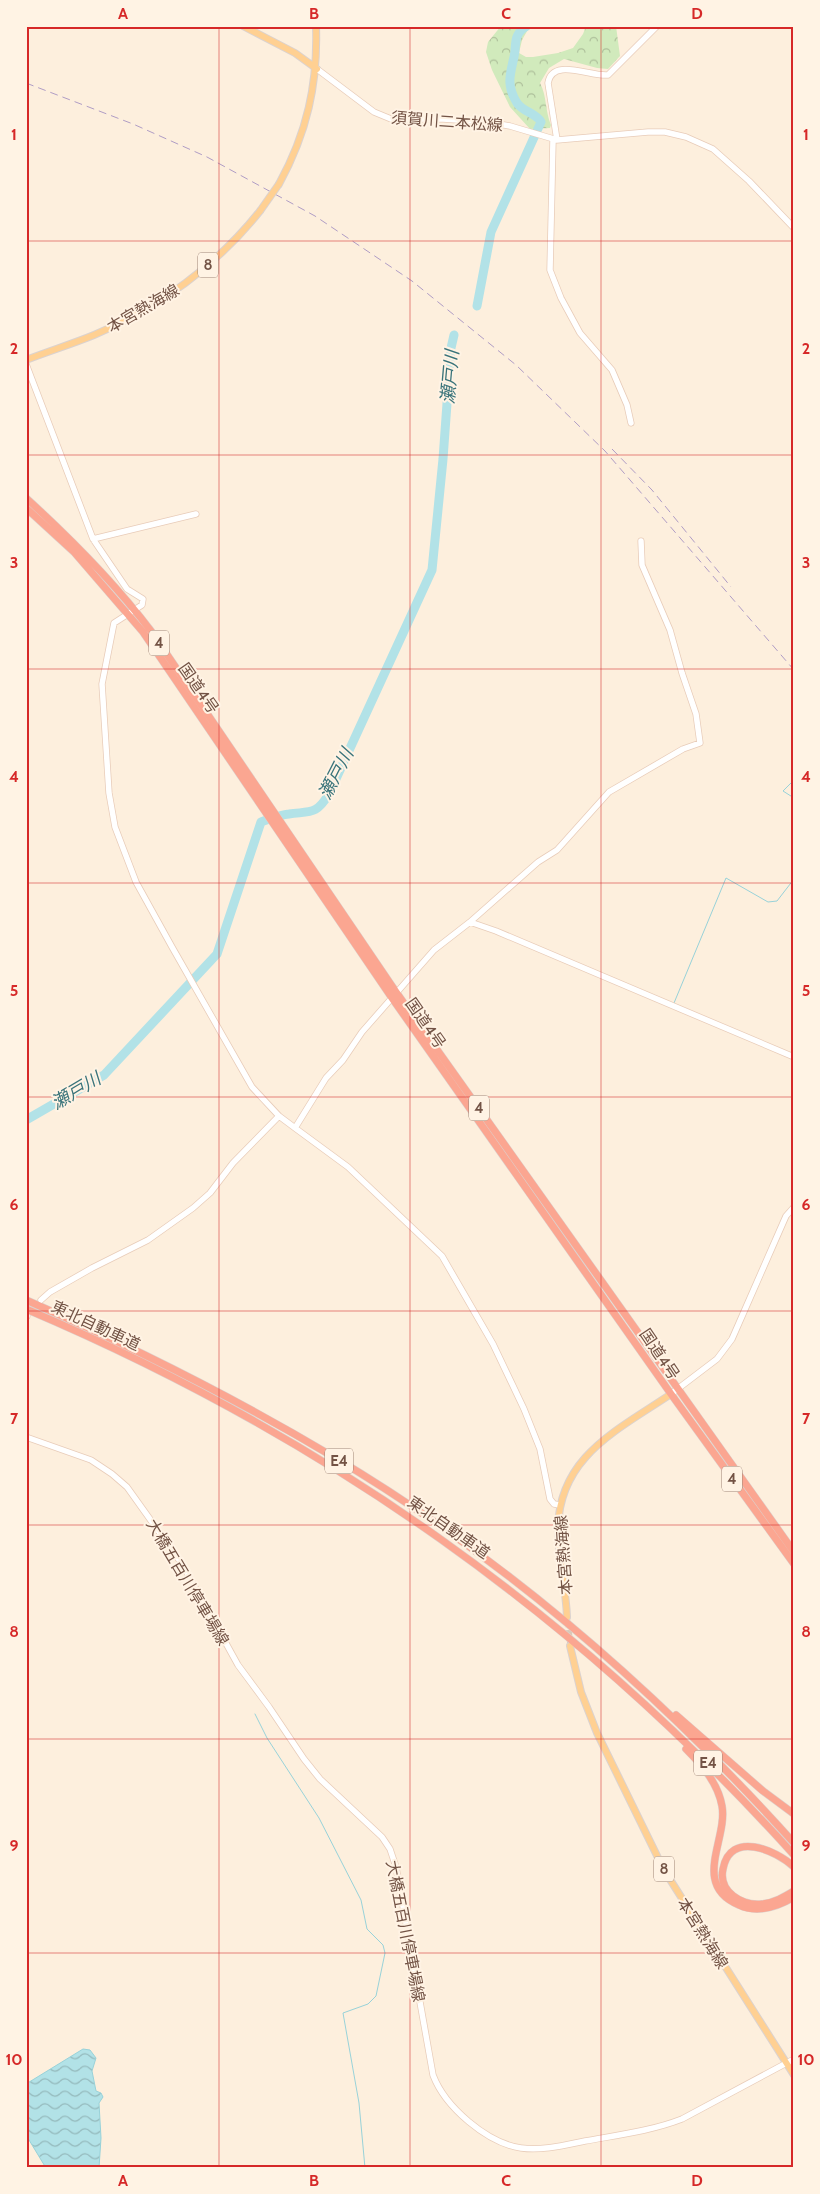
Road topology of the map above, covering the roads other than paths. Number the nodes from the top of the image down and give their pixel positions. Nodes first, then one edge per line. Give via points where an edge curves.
1 (243, 26) edge
2 (316, 26) edge
3 (657, 26) edge
4 (317, 69) junction
5 (553, 139) junction
6 (794, 228) edge
7 (26, 360) edge
8 (26, 364) edge
9 (631, 422) dead end
10 (26, 498) edge
11 (26, 508) edge
12 (196, 514) dead end
13 (93, 539) junction
14 (641, 541) dead end
15 (131, 611) junction
16 (470, 922) junction
17 (394, 995) junction
18 (794, 1057) edge
19 (279, 1116) junction
20 (295, 1128) junction
21 (794, 1207) edge
22 (26, 1300) edge
23 (41, 1300) dead end
24 (26, 1314) edge
25 (678, 1390) junction
26 (671, 1394) junction
27 (26, 1438) edge
28 (560, 1505) junction
29 (794, 1552) edge
30 (794, 1564) edge
31 (567, 1617) tunnel mouth
32 (570, 1646) tunnel mouth
33 (619, 1674) junction
34 (794, 1814) edge
35 (794, 1843) edge
36 (794, 1855) edge
37 (794, 1867) edge
38 (794, 1891) edge
39 (794, 1897) edge
40 (790, 2060) edge
41 (794, 2075) edge

1 - 4 main road via 295,53
2 - 4 main road, 本宮熱海線 / 8
3 - 5 street via 608,75 559,69 551,74 548,83
4 - 5 street, 須賀川二本松線 via 386,118 475,120
4 - 7 main road, 本宮熱海線 / 8, bridge via 312,101 300,140 279,184 260,211 220,255 163,299 95,334
5 - 6 street, 須賀川二本松線 via 648,132 686,136 713,149
5 - 9 street via 550,270 580,333 604,357 614,373 628,405
8 - 13 street
10 - 15 highway, 国道4号 / 4 via 78,546
11 - 15 highway, 国道4号 / 4
12 - 13 street
13 - 15 street via 127,588 143,598 142,604
14 - 16 street via 642,565 670,630 696,714 700,743 676,753 609,792 558,850 538,862
15 - 17 highway, 国道4号 / 4 via 160,643
15 - 19 street via 114,623 102,684 110,804 115,827 136,882 190,978 252,1087
16 - 17 street via 434,950
16 - 18 street
17 - 20 street via 326,1078
17 - 25 highway, 国道4号 / 4
17 - 26 highway, 国道4号 / 4
19 - 20 street
19 - 23 street via 193,1208 148,1240 92,1268
20 - 28 street via 348,1167 442,1256 505,1368 540,1449 550,1499
21 - 25 street via 786,1216 732,1339 717,1359
22 - 33 highway, 東北自動車道 / E4 via 162,1363 332,1456 471,1550 542,1603
24 - 33 highway, 東北自動車道 / E4 via 132,1357 296,1444 467,1556
25 - 26 street
25 - 29 highway, 国道4号 / 4
26 - 28 main road, 本宮熱海線 via 584,1457 569,1479
26 - 30 highway, 国道4号 / 4
27 - 40 street, 大橋五百川停車場線 via 91,1460 127,1487 180,1561 238,1665 304,1759 386,1842 396,1867 434,2075 442,2094 457,2112 505,2144 544,2148 658,2128 682,2119
28 - 31 main road, 本宮熱海線 via 558,1536
32 - 40 main road, 本宮熱海線 / 8 via 581,1692 597,1733 664,1870
33 - 34 highway via 655,1697
33 - 35 highway, 東北自動車道 / E4 via 714,1758
33 - 36 highway, 東北自動車道 / E4
33 - 39 highway via 694,1757 716,1787 723,1819 714,1866 723,1892 736,1904 753,1909 768,1908
37 - 38 highway via 772,1851 748,1846 731,1854 724,1863 722,1875 731,1894 750,1903 768,1903
40 - 41 main road, 本宮熱海線 / 8

